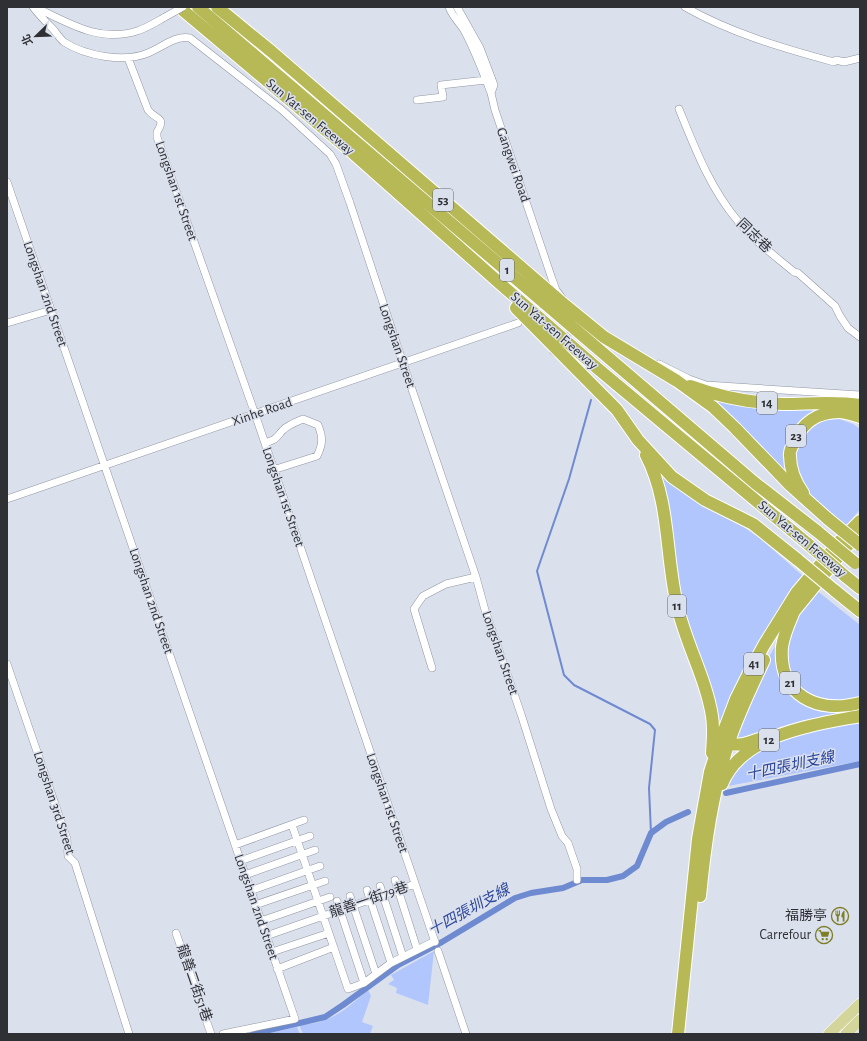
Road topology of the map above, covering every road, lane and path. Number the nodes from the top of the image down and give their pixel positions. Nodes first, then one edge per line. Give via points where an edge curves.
1 (34, 7) edge
2 (179, 7) edge
3 (183, 7) edge
4 (198, 7) edge
5 (217, 7) edge
6 (448, 7) edge
7 (457, 7) edge
8 (685, 7) edge
9 (128, 58) junction
10 (860, 58) edge
11 (486, 80) junction
12 (491, 93) junction
13 (417, 100) dead end
14 (679, 109) dead end
15 (7, 182) edge
16 (410, 204) junction
17 (51, 310) junction
18 (7, 323) edge
19 (518, 323) dead end
20 (860, 337) edge
21 (403, 363) junction
22 (677, 381) junction
23 (860, 395) edge
24 (860, 405) edge
25 (255, 414) junction
26 (860, 417) edge
27 (638, 440) junction
28 (264, 443) junction
29 (104, 466) junction
30 (274, 470) junction
31 (7, 499) edge
32 (811, 504) junction
33 (860, 524) edge
34 (860, 545) edge
35 (857, 565) edge
36 (476, 577) junction
37 (860, 588) edge
38 (796, 608) junction
39 (858, 611) edge
40 (7, 664) edge
41 (432, 668) dead end
42 (860, 703) edge
43 (860, 716) edge
44 (831, 722) junction
45 (724, 742) junction
46 (710, 772) junction
47 (712, 810) junction
48 (304, 820) dead end
49 (292, 825) junction
50 (310, 836) dead end
51 (297, 840) junction
52 (235, 845) junction
53 (315, 850) dead end
54 (302, 855) junction
55 (240, 861) junction
56 (320, 866) dead end
57 (307, 870) junction
58 (245, 875) junction
59 (395, 880) dead end
60 (578, 880) dead end
61 (325, 881) dead end
62 (415, 884) junction
63 (312, 885) junction
64 (380, 886) dead end
65 (367, 890) dead end
66 (398, 890) junction
67 (250, 891) junction
68 (383, 895) junction
69 (350, 896) dead end
70 (370, 900) junction
71 (318, 901) junction
72 (255, 905) junction
73 (353, 906) junction
74 (340, 910) junction
75 (323, 916) junction
76 (261, 921) junction
77 (176, 932) dead end
78 (329, 933) junction
79 (266, 936) junction
80 (334, 947) junction
81 (417, 949) junction
82 (438, 951) dead end
83 (272, 952) junction
84 (403, 956) junction
85 (390, 964) junction
86 (277, 969) junction
87 (376, 974) junction
88 (364, 983) junction
89 (860, 1004) edge
90 (295, 1019) joint
91 (860, 1020) edge
92 (129, 1034) edge
93 (211, 1034) edge
94 (223, 1034) edge
95 (466, 1034) edge
96 (678, 1034) edge
97 (686, 1034) edge
98 (829, 1034) edge
99 (846, 1034) edge

1 - 3 street, bridge via 96,34 138,31
1 - 9 street, Longshan Street via 63,41 93,54
2 - 16 highway, Sun Yat-sen Freeway / 1
4 - 35 highway, Sun Yat-sen Freeway / 1, bridge via 755,483
5 - 22 highway, 53 via 604,337
6 - 11 street via 476,54
7 - 12 street, Gangwei Road via 480,48 494,85
8 - 10 street via 736,32 795,52 834,62
9 - 21 street, Longshan Street via 146,54 183,36 190,38 282,110 330,154 350,203
9 - 25 street, Longshan 1st Street via 148,110 161,121 161,126 156,132 157,137
11 - 12 street
11 - 13 street via 441,85 443,97
12 - 23 street, Gangwei Road via 552,279 561,297 583,316 650,359 706,386
14 - 20 street, 同志巷 via 706,173 736,220 835,306 848,328
15 - 17 street, Longshan 2nd Street
16 - 27 highway via 601,393 617,410
16 - 37 highway, Sun Yat-sen Freeway / 1, bridge via 597,368
17 - 18 street
17 - 29 street, Longshan 2nd Street
19 - 21 street, Xinhe Road
21 - 25 street, Xinhe Road
21 - 36 street, Longshan Street
22 - 24 highway, 14 via 710,393 762,403
22 - 32 highway via 735,428
25 - 28 street, Longshan 1st Street
25 - 29 street, Xinhe Road
26 - 32 highway, 23 via 840,412 825,413 814,417 797,434 790,455 792,471
27 - 39 highway, bridge via 672,477 705,500 753,524
27 - 46 highway, 11 via 658,484 678,609 710,704 713,738
28 - 30 street, Longshan 1st Street
28 - 30 street via 276,440 283,430 303,419 318,425 323,436 317,456
29 - 31 street, Xinhe Road
29 - 52 street, Longshan 2nd Street
30 - 62 street, Longshan 1st Street
32 - 34 highway, bridge
33 - 38 highway via 848,545
33 - 45 highway, 41 via 840,541 797,592 764,645 736,699
36 - 41 street via 446,584 423,596 414,609
36 - 60 street, Longshan Street via 552,809 562,836 571,849
38 - 42 highway, 21 via 786,630 782,648 784,670 788,680 800,695 816,704 841,707
38 - 45 highway via 772,645
40 - 92 street, Longshan 3rd Street via 67,839 68,856 75,863
43 - 44 highway, 12
44 - 45 highway via 788,727 740,745
44 - 47 highway, 12 via 786,733 748,751 726,775
45 - 46 highway
45 - 47 highway
46 - 96 highway via 695,863
47 - 97 highway via 701,886
48 - 49 street
49 - 51 street
49 - 52 street
50 - 51 street
51 - 54 street
51 - 55 street
52 - 55 street, Longshan 2nd Street
53 - 54 street
54 - 57 street
54 - 58 street
55 - 58 street, Longshan 2nd Street
56 - 57 street
57 - 63 street
57 - 67 street
58 - 67 street, Longshan 2nd Street
59 - 66 street
61 - 63 street
62 - 66 street, 龍善一街79巷
62 - 81 street, Longshan 1st Street via 435,941
63 - 71 street
63 - 72 street
64 - 68 street
65 - 70 street
66 - 68 street, 龍善一街79巷
66 - 81 street
67 - 72 street, Longshan 2nd Street
68 - 70 street, 龍善一街79巷
68 - 84 street
69 - 73 street
70 - 73 street, 龍善一街79巷
70 - 85 street
71 - 74 street via 334,899
71 - 75 street
71 - 76 street
72 - 76 street, Longshan 2nd Street
73 - 74 street, 龍善一街79巷
73 - 87 street
74 - 75 street, 龍善一街79巷
74 - 88 street
75 - 78 street
75 - 79 street, 龍善一街79巷
76 - 79 street, Longshan 2nd Street
77 - 93 street, 龍善二街51巷
78 - 80 street
78 - 83 street
79 - 83 street, Longshan 2nd Street
80 - 86 street
80 - 88 street via 348,989
81 - 84 street
82 - 95 street
83 - 86 street, Longshan 2nd Street
84 - 85 street
85 - 87 street
86 - 90 street, Longshan 2nd Street
87 - 88 street
89 - 98 main road
90 - 94 street, 龍善二街51巷
91 - 99 main road

